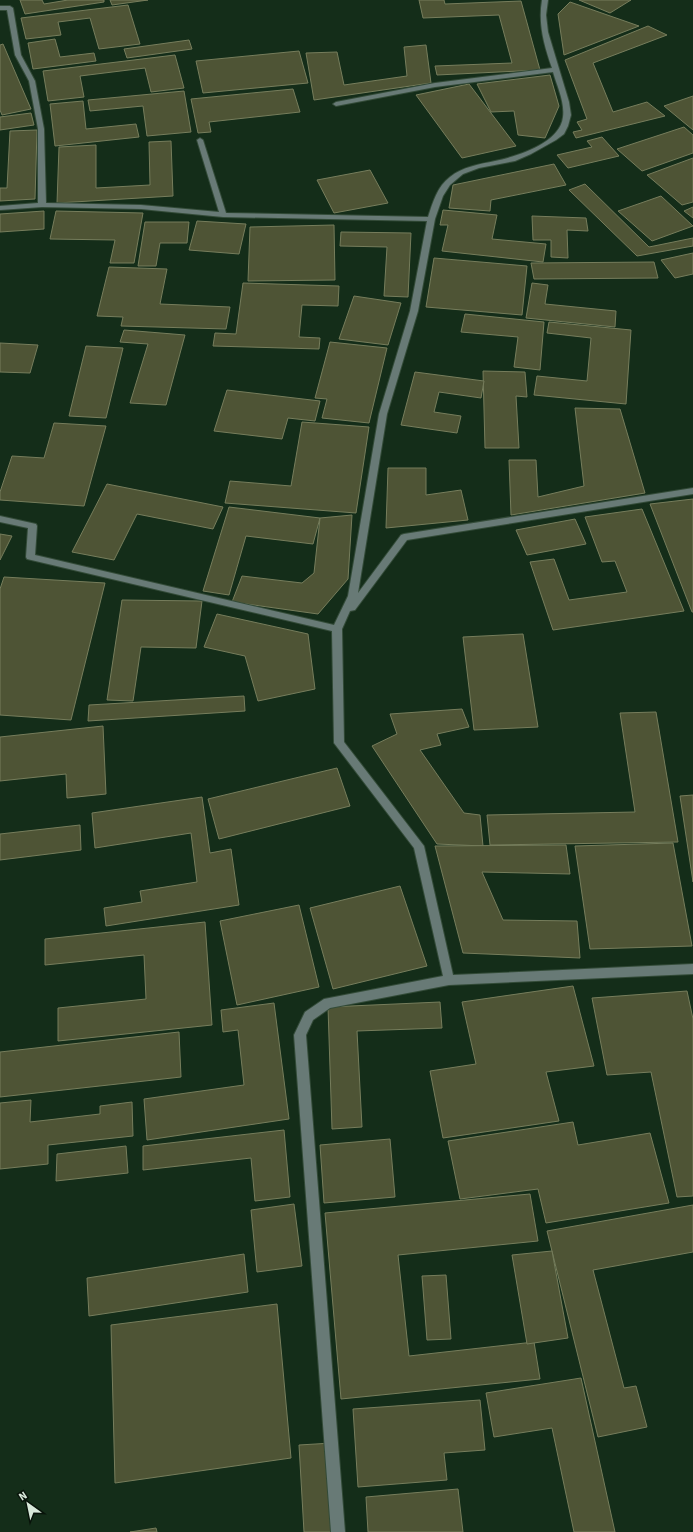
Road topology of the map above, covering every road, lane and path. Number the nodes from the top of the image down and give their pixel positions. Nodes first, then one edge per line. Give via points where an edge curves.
1 (545, 0) edge
2 (0, 8) edge
3 (555, 70) junction
4 (336, 104) dead end
5 (200, 140) dead end
6 (42, 205) junction
7 (0, 208) edge
8 (223, 215) junction
9 (431, 219) junction
10 (693, 491) edge
11 (0, 519) edge
12 (336, 629) junction
13 (693, 969) edge
14 (449, 980) junction
15 (338, 1532) edge

1 - 3 street via 542,8 545,38
2 - 6 street via 10,8 18,55 32,81 41,129
3 - 4 street via 435,85
3 - 9 street via 568,116 560,134 530,152 459,174 442,192
5 - 8 street
6 - 7 street
6 - 8 street via 141,207
8 - 9 street
9 - 12 street via 414,312 383,414 353,596
10 - 12 street via 404,537
11 - 12 street via 34,526 30,557
12 - 14 street via 339,743 419,846
13 - 14 street
14 - 15 street via 328,1003 309,1016 300,1035

